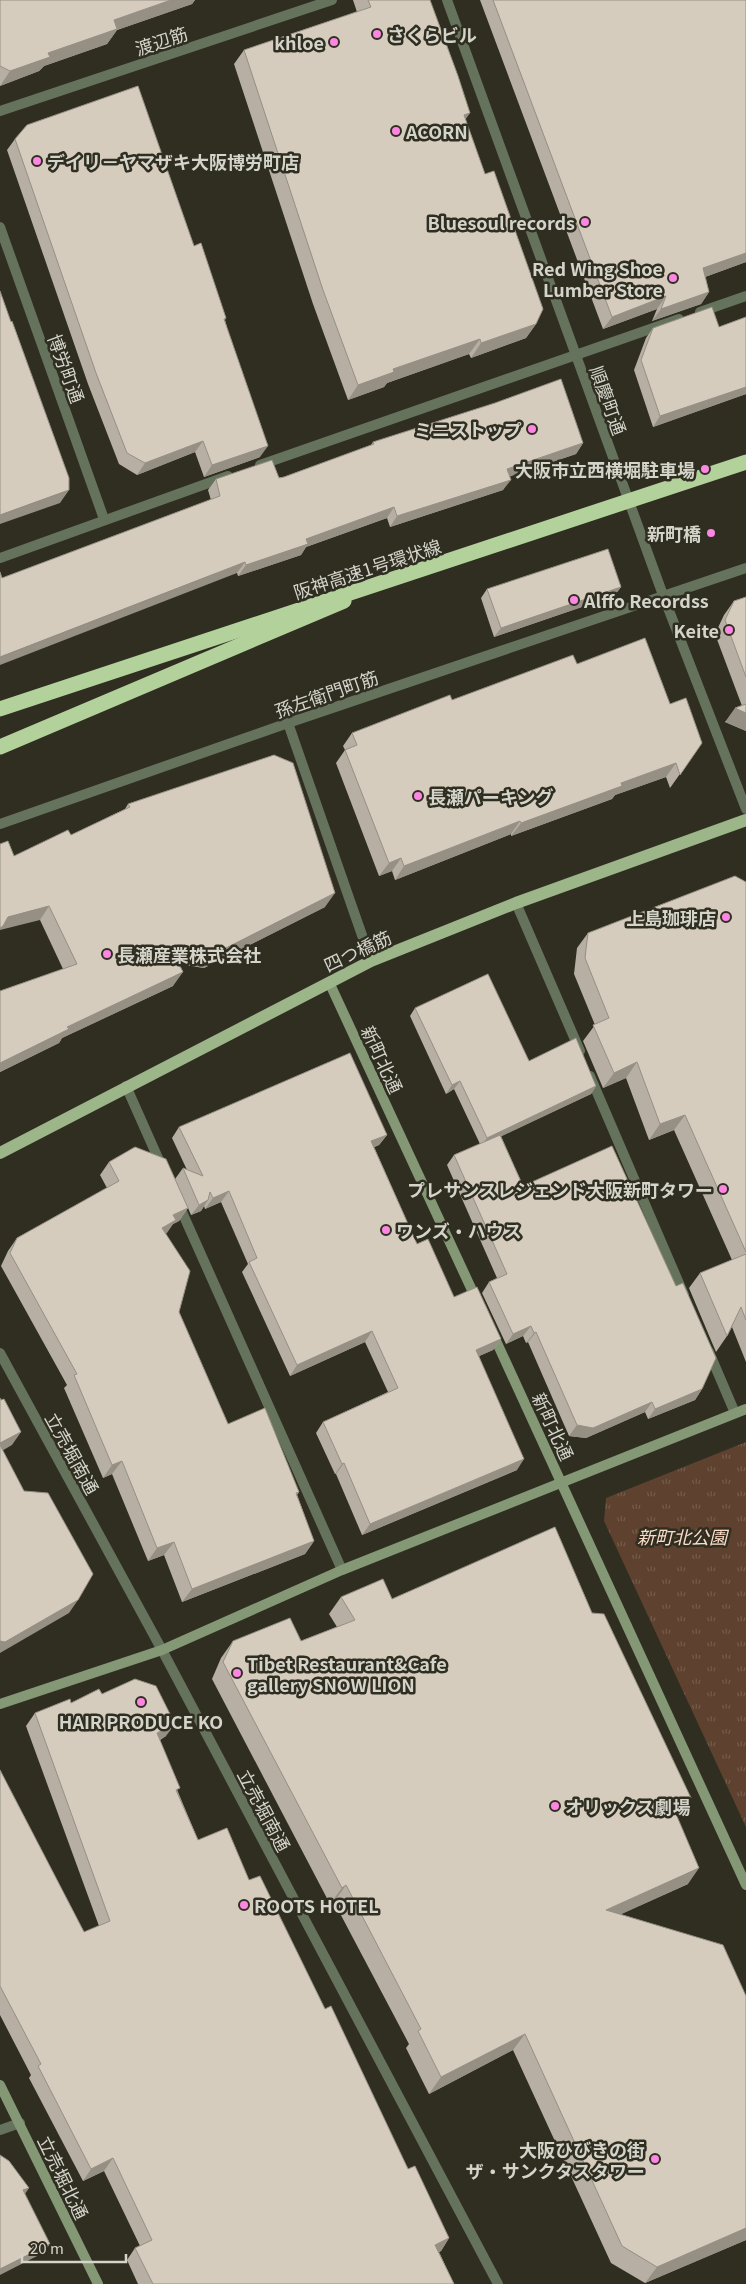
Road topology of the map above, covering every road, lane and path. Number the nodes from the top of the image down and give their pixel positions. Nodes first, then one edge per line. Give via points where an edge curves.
1 (332, 0) edge
2 (447, 0) edge
3 (0, 111) edge
4 (0, 227) edge
5 (746, 296) edge
6 (575, 354) junction
7 (746, 462) edge
8 (104, 520) junction
9 (0, 558) edge
10 (746, 568) edge
11 (401, 577) junction
12 (664, 595) junction
13 (0, 709) edge
14 (288, 723) junction
15 (0, 747) edge
16 (746, 809) edge
17 (746, 820) edge
18 (0, 824) edge
19 (516, 903) junction
20 (371, 961) junction
21 (329, 982) junction
22 (126, 1086) junction
23 (0, 1153) edge
24 (166, 1177) edge
25 (174, 1196) edge
26 (688, 1304) edge
27 (704, 1340) edge
28 (0, 1353) edge
29 (746, 1409) edge
30 (735, 1413) junction
31 (562, 1482) junction
32 (342, 1570) junction
33 (162, 1650) junction
34 (0, 1704) edge
35 (746, 1885) edge
36 (0, 2085) edge
37 (20, 2123) junction
38 (0, 2130) edge
39 (98, 2284) edge
40 (498, 2284) edge

1 - 3 street, 渡辺筋
2 - 6 street, 順慶町通
4 - 8 street, 博労町通
5 - 6 street
6 - 8 street
6 - 12 street, 順慶町通
7 - 11 highway, 阪神高速1号環状線, bridge
8 - 9 street
10 - 12 street, 孫左衛門町筋
11 - 13 highway, 阪神高速1号環状線, bridge
11 - 15 highway, bridge
12 - 14 street, 孫左衛門町筋
12 - 16 street, 順慶町通
14 - 18 street, 孫左衛門町筋
14 - 20 street
17 - 19 main road, 四つ橋筋
19 - 20 main road, 四つ橋筋
19 - 26 street
20 - 21 main road, 四つ橋筋
21 - 22 main road, 四つ橋筋
21 - 31 street, 新町北通
22 - 23 main road, 四つ橋筋
22 - 24 street
25 - 32 street
27 - 30 street
28 - 33 street, 立売堀南通
29 - 30 street
30 - 31 street
31 - 32 street
31 - 35 street, 新町北通
32 - 33 street
33 - 34 street
33 - 40 street, 立売堀南通
36 - 37 street, 立売堀北通
37 - 38 street
37 - 39 street, 立売堀北通

